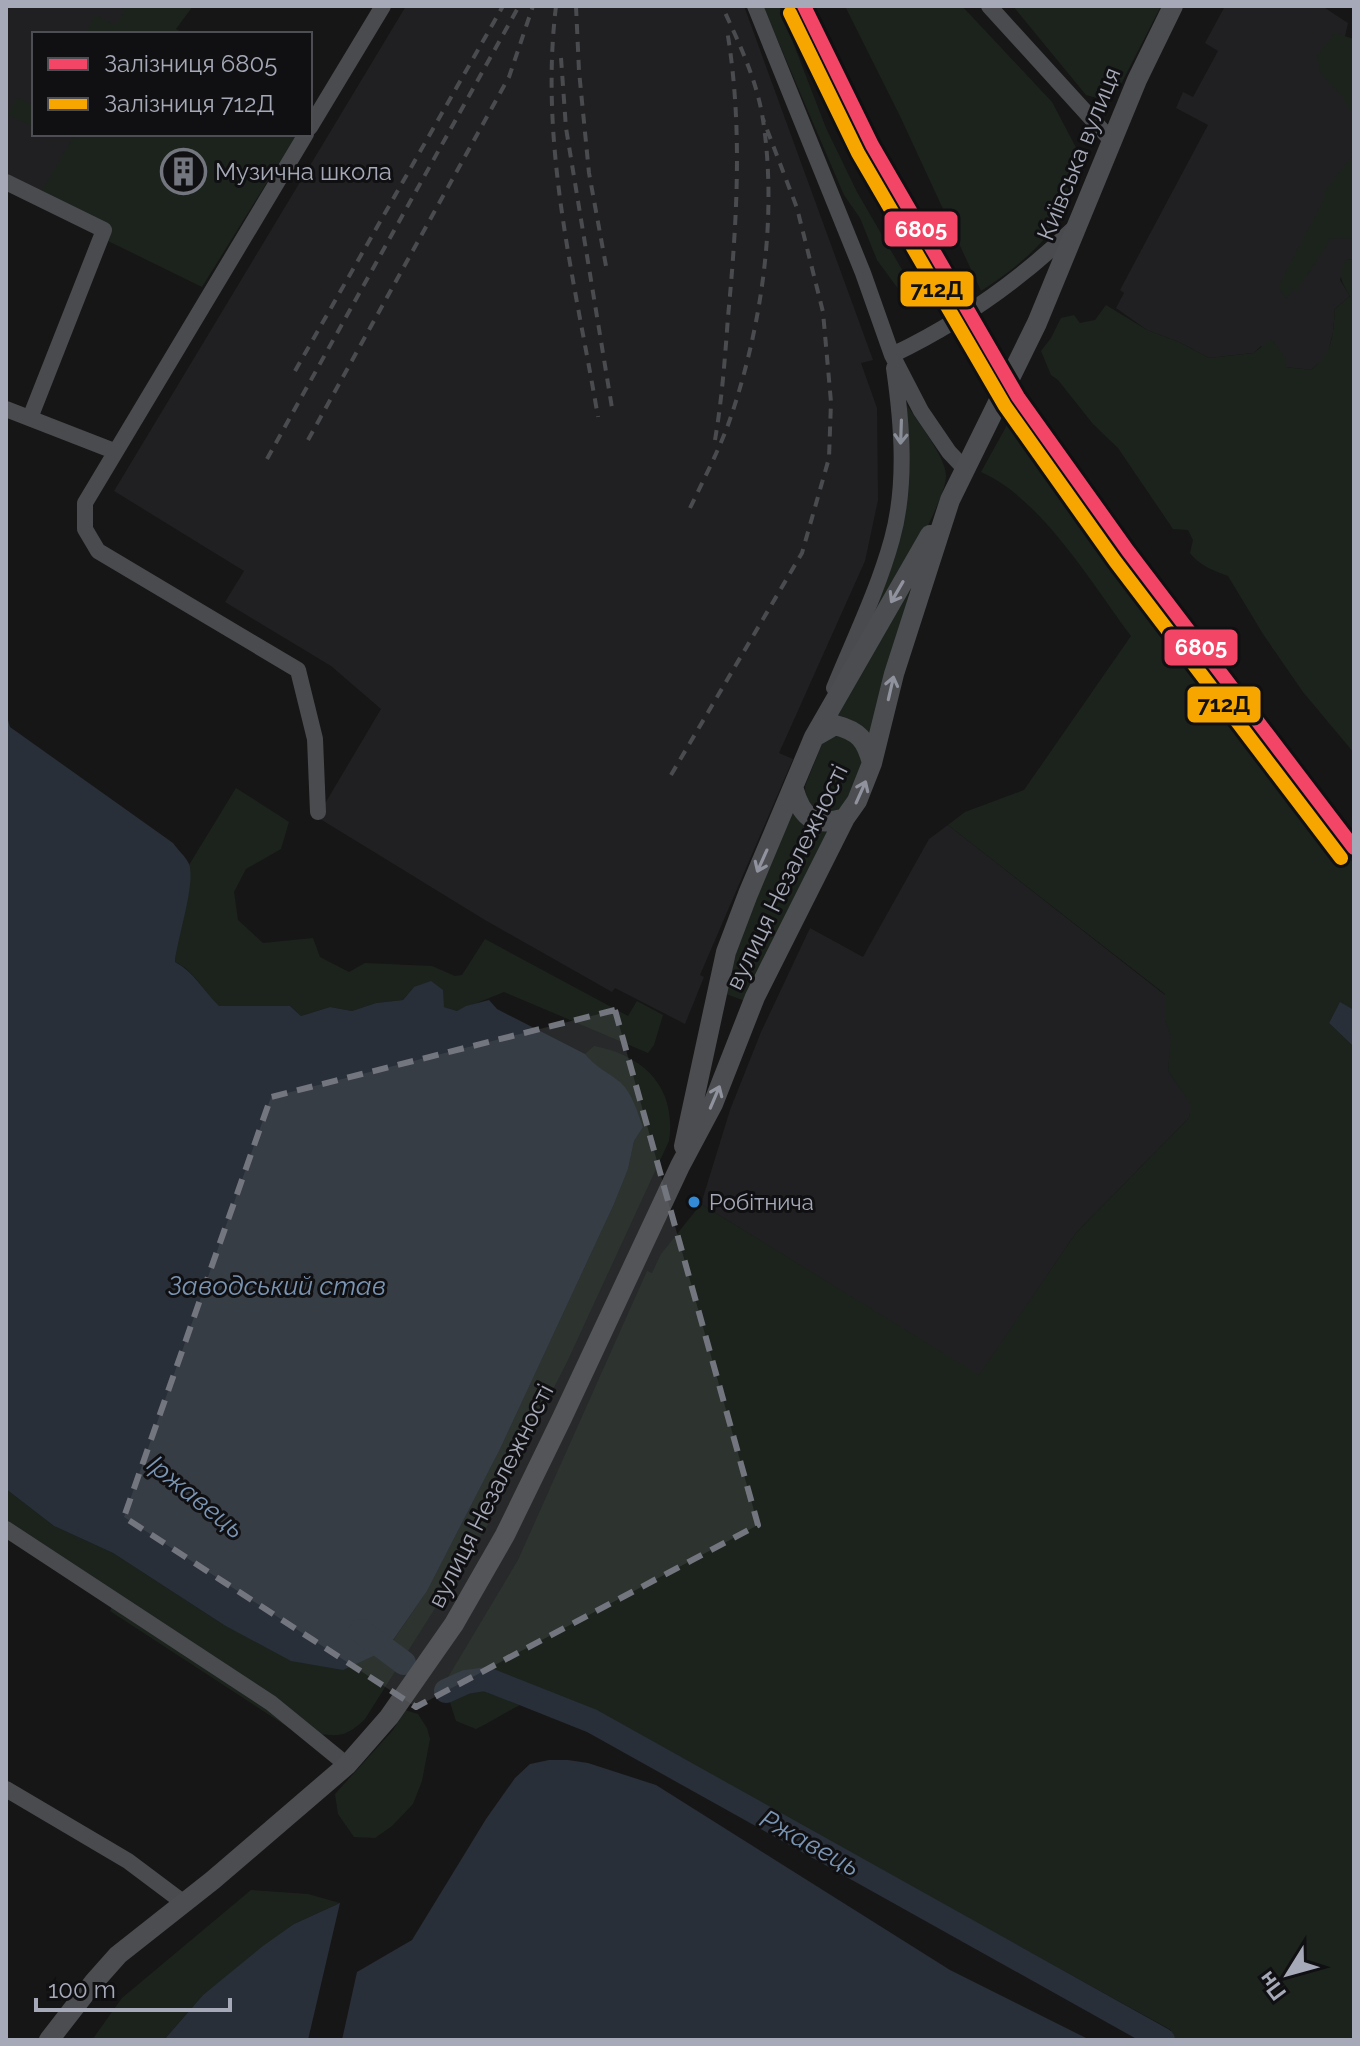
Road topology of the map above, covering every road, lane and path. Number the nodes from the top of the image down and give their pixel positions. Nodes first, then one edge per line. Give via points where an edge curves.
1 (383, 6) edge
2 (755, 6) edge
3 (989, 6) edge
4 (1173, 6) edge
5 (312, 124) edge
6 (305, 136) edge
7 (1111, 140) junction
8 (6, 182) edge
9 (1080, 222) junction
10 (892, 355) junction
11 (6, 409) edge
12 (30, 418) junction
13 (987, 423) joint
14 (114, 451) junction
15 (965, 469) junction
16 (950, 500) junction
17 (814, 737) junction
18 (872, 763) junction
19 (794, 790) junction
20 (318, 812) dead end
21 (845, 818) junction
22 (680, 1166) junction
23 (6, 1529) edge
24 (347, 1765) junction
25 (6, 1789) edge
26 (184, 1903) junction
27 (49, 2040) edge

1 - 5 street
2 - 10 street
3 - 7 street
4 - 7 main road, Київська вулиця
6 - 14 street
7 - 9 main road, Київська вулиця
8 - 12 street via 104,230
9 - 10 street via 1033,268 993,297
9 - 13 main road, Київська вулиця
10 - 15 street via 921,411
10 -> 17 street via 902,417 893,537
11 - 12 street
12 - 14 street
13 - 15 main road, вулиця Незалежності
14 - 20 street via 85,503 85,529 98,551 298,670 315,739
15 - 16 main road, вулиця Незалежності
16 -> 17 main road, вулиця Незалежності
18 -> 16 main road, вулиця Незалежності via 894,674
17 - 18 main road via 835,725 850,729 862,737
17 - 19 main road, вулиця Незалежності
21 -> 18 main road, вулиця Незалежності
19 - 21 main road via 800,807 819,822
19 -> 22 main road, вулиця Незалежності via 726,952
22 -> 21 main road, вулиця Незалежності via 713,1104 755,997
22 - 24 main road, вулиця Незалежності via 483,1577 389,1717
23 - 24 street via 271,1703
24 - 26 main road, вулиця Незалежності
25 - 26 street via 128,1861
26 - 27 main road, вулиця Незалежності via 118,1955

